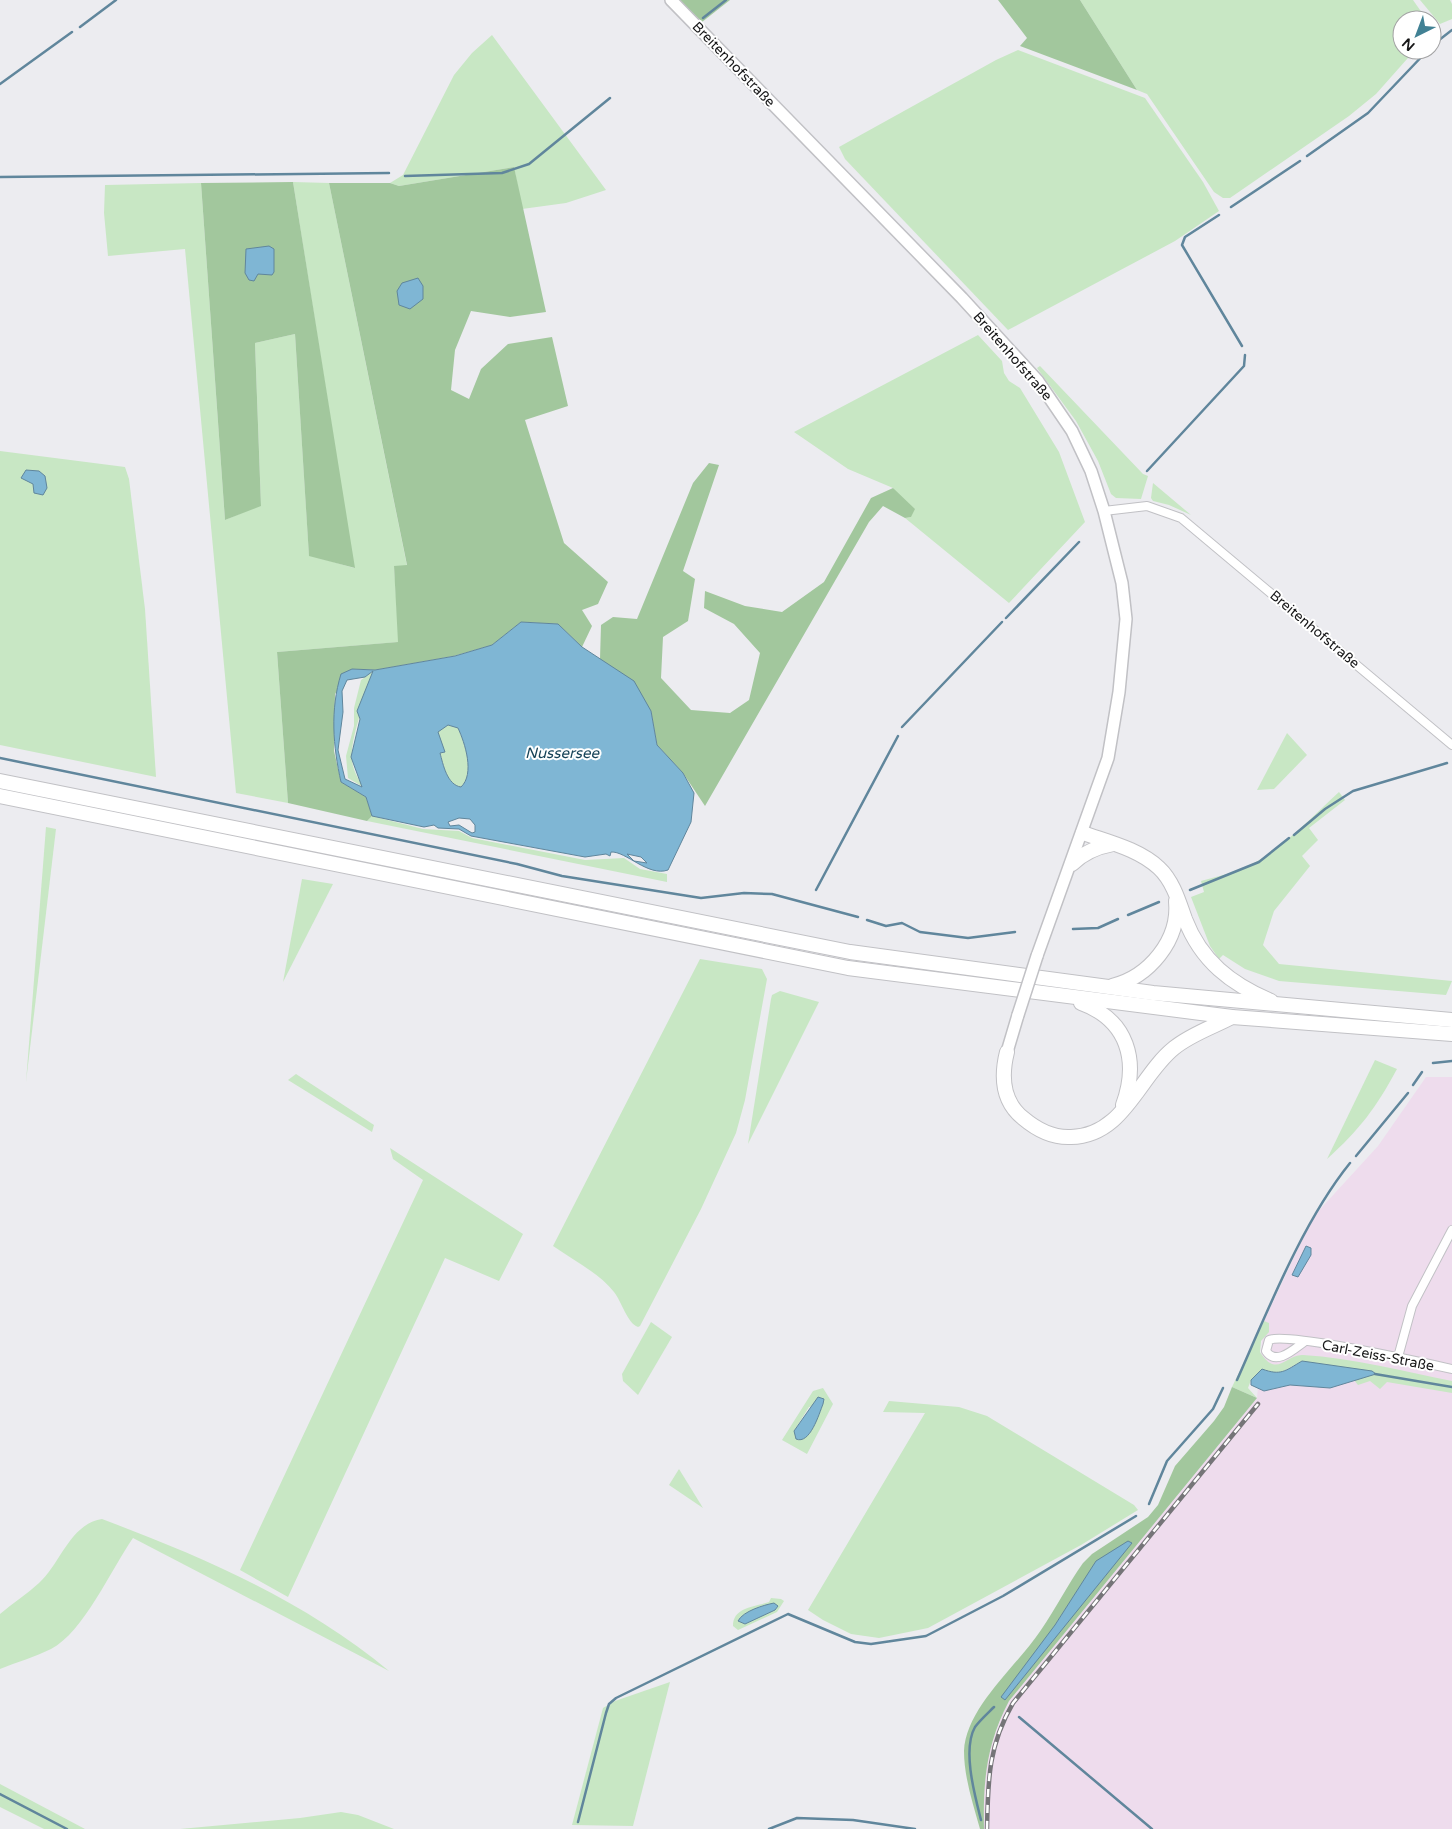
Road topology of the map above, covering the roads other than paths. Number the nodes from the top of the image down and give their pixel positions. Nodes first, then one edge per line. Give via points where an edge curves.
1 (671, 0) edge
2 (1104, 511) junction
3 (1452, 745) edge
4 (0, 781) edge
5 (0, 796) edge
6 (1083, 833) junction
7 (1113, 844) junction
8 (1072, 864) junction
9 (1175, 893) junction
10 (1108, 987) junction
11 (1059, 996) junction
12 (1284, 1006) junction
13 (1232, 1018) junction
14 (1452, 1020) edge
15 (1452, 1034) edge
16 (1007, 1052) joint
17 (1121, 1113) junction
18 (1452, 1230) edge
19 (1304, 1342) dead end
20 (1398, 1357) junction
21 (1452, 1369) edge

1 - 2 main road, Breitenhofstraße via 962,298 1038,381 1072,432 1091,471
2 - 3 street, Breitenhofstraße via 1147,506 1181,518
2 - 6 main road via 1118,560 1126,619 1108,758
4 - 10 highway via 850,952
5 - 11 highway via 848,968
6 - 7 highway
6 - 8 main road
7 - 8 highway via 1091,850
7 - 9 highway via 1148,859 1161,870
8 - 16 main road, bridge
9 - 10 highway via 1177,909 1172,934 1157,959 1140,974
9 - 12 highway via 1204,955 1226,977 1249,992
10 - 12 highway
11 - 13 highway
11 - 17 highway via 1104,1015 1128,1045 1131,1071
12 - 14 highway
13 - 15 highway
13 - 17 highway via 1175,1047 1158,1063
16 - 17 highway via 1002,1070 1009,1101 1017,1113 1044,1132 1082,1137 1100,1130
18 - 20 street via 1412,1306
19 - 20 street, Carl-Zeiss-Straße
20 - 21 street, Carl-Zeiss-Straße

